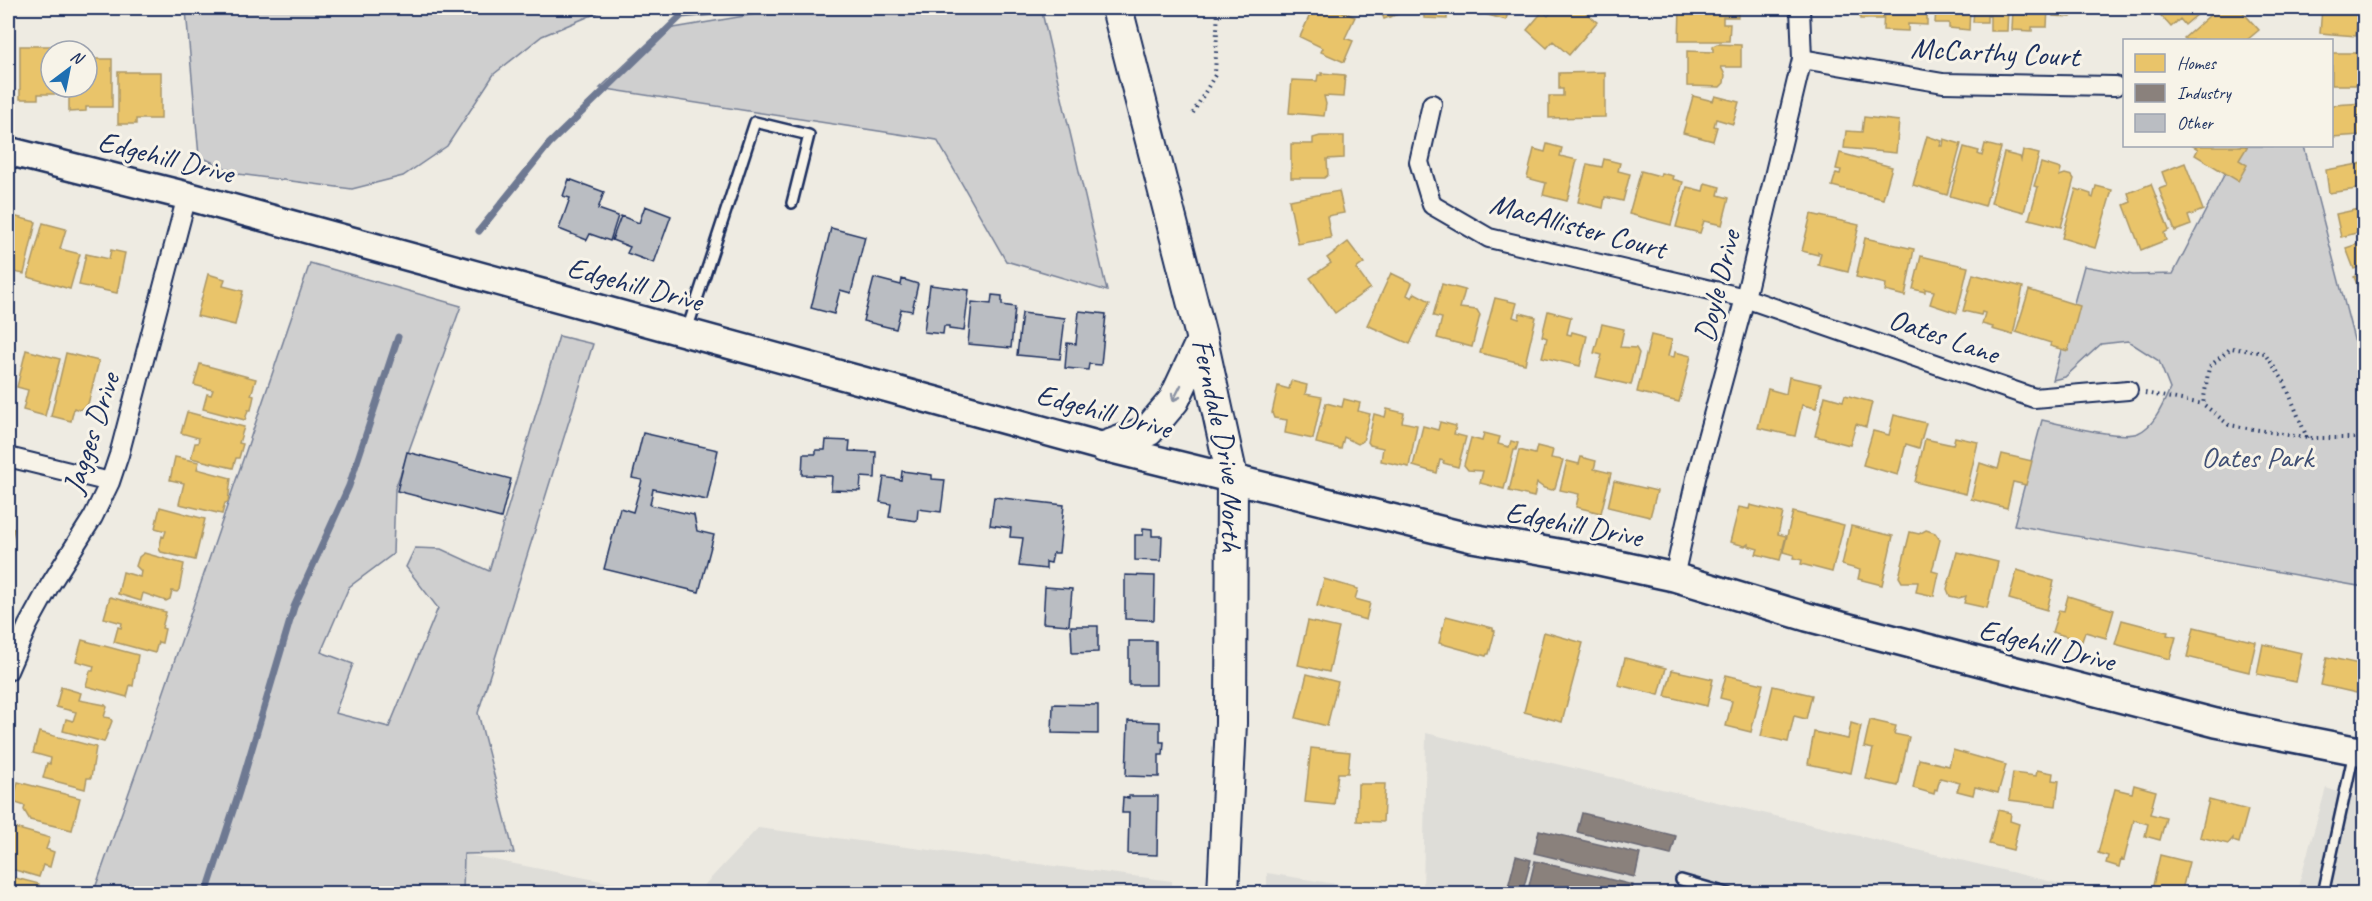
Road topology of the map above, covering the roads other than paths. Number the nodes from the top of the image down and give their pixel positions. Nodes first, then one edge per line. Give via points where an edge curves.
1 (1117, 8) edge
2 (1800, 8) edge
3 (1802, 58) junction
4 (2115, 86) dead end
5 (1432, 104) dead end
6 (8, 151) edge
7 (187, 196) junction
8 (792, 203) dead end
9 (1745, 298) junction
10 (686, 333) junction
11 (1202, 340) junction
12 (2128, 390) road end
13 (1104, 447) junction
14 (8, 457) edge
15 (1232, 477) junction
16 (110, 482) junction
17 (1674, 577) junction
18 (8, 671) edge
19 (2360, 751) edge
20 (1681, 880) dead end
21 (1223, 894) edge
22 (1730, 894) edge
23 (2323, 894) edge

1 - 11 main road, Ferndale Drive North
2 - 3 street, Doyle Drive
3 - 4 street, McCarthy Court via 1943,83
3 - 9 street, Doyle Drive
5 - 9 street, MacAllister Court via 1419,162 1432,205 1489,238
6 - 7 street, Edgehill Drive
7 - 10 street, Edgehill Drive
7 - 16 street, Jagges Drive
8 - 10 lane via 810,135 755,122
9 - 12 street, Oates Lane via 2034,398
9 - 17 street, Doyle Drive via 1696,478
10 - 13 street, Edgehill Drive
11 -> 13 main road via 1174,400 1148,431
11 - 15 main road, Ferndale Drive North
13 - 15 street, Edgehill Drive
14 - 16 street
15 - 17 street, Edgehill Drive via 1472,538
15 - 21 main road, Ferndale Drive North via 1231,723
16 - 18 street, Jagges Drive via 93,518 28,625
17 - 19 street, Edgehill Drive via 1807,617 2204,720
19 - 23 lane
20 - 22 lane

